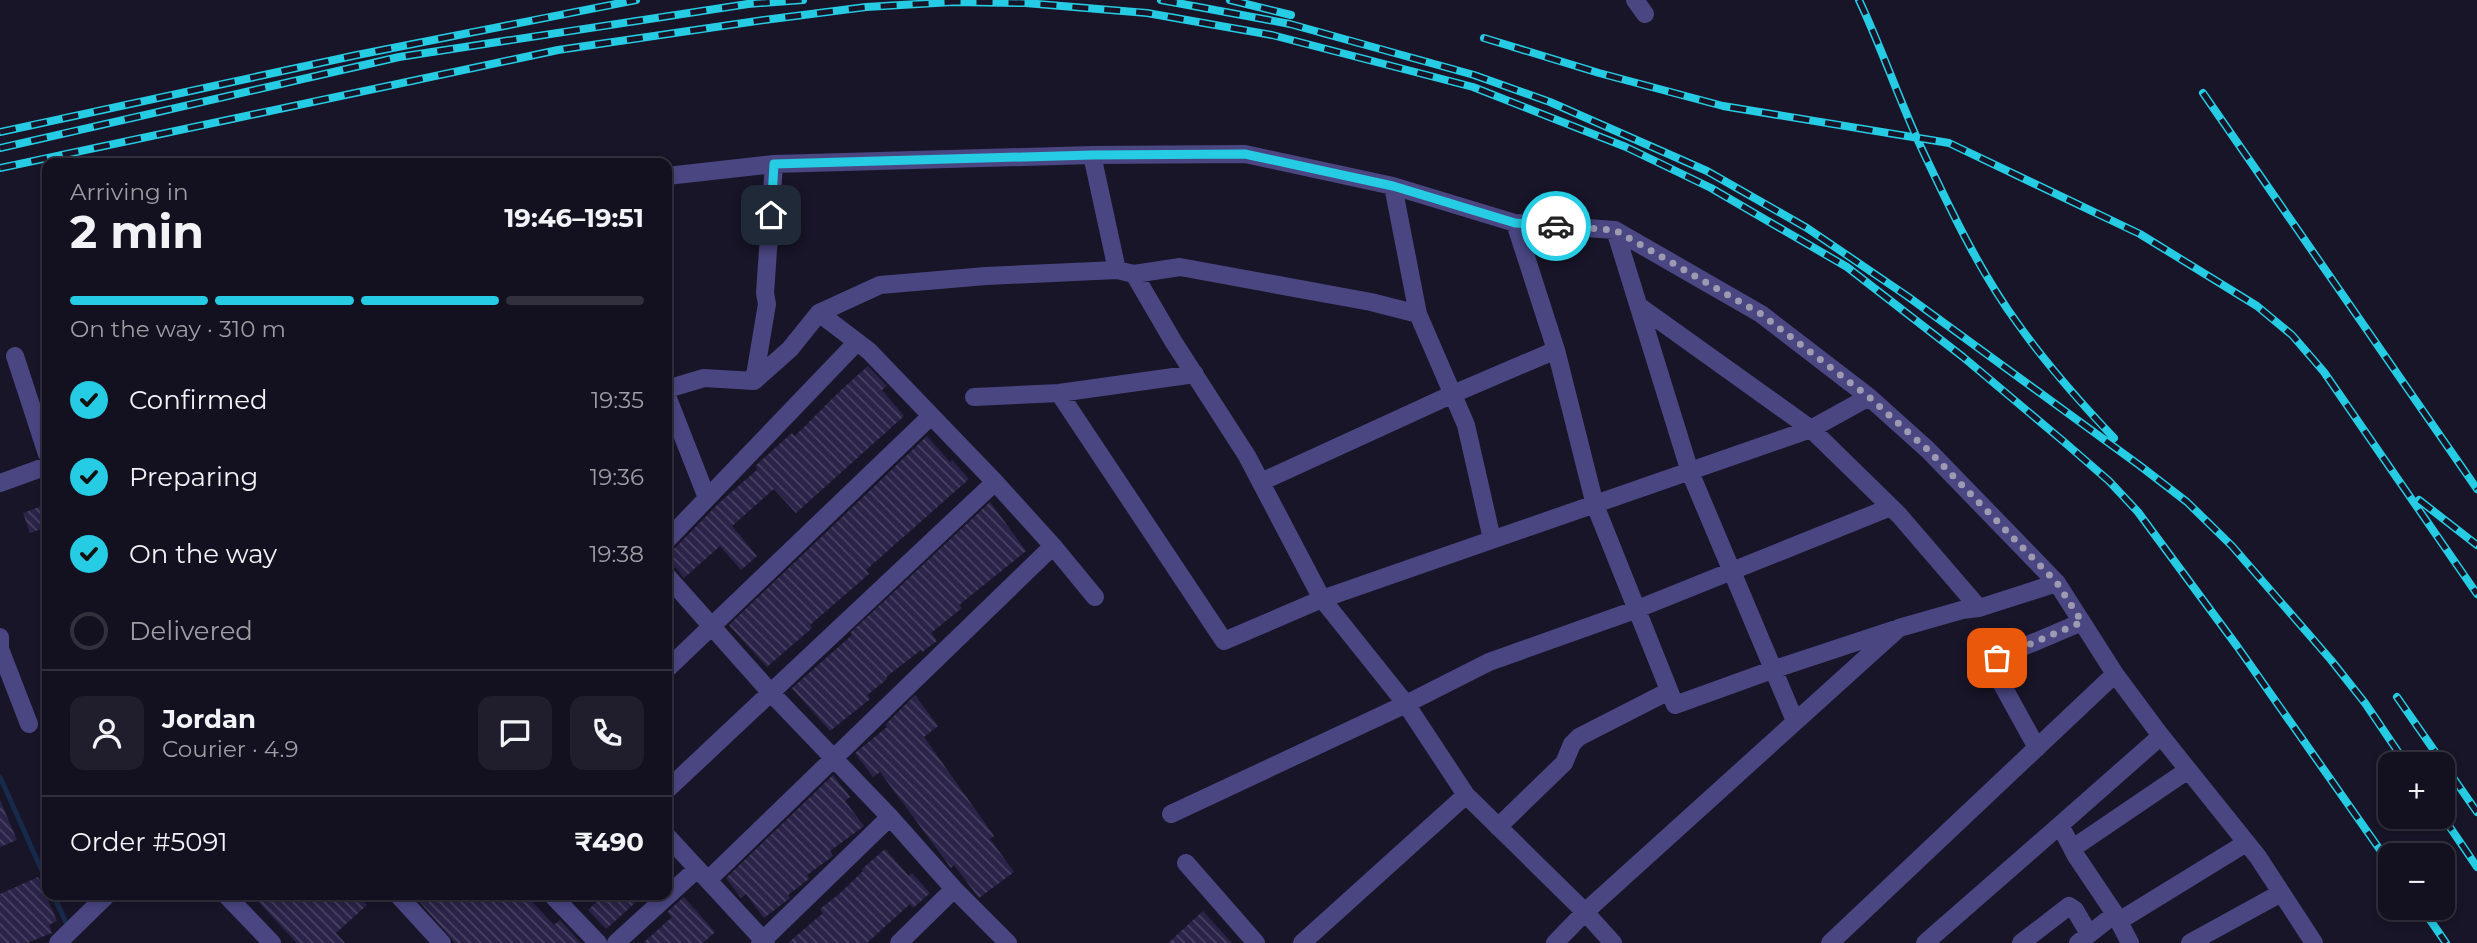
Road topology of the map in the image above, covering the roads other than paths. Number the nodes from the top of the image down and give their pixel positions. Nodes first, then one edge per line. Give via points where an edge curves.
1 (1092, 155) junction
2 (774, 164) junction
3 (672, 175) edge
4 (1393, 186) junction
5 (1515, 223) junction
6 (1615, 230) junction
7 (1125, 272) junction
8 (1639, 306) junction
9 (819, 313) junction
10 (1418, 314) junction
11 (857, 342) junction
12 (1556, 350) junction
13 (15, 356) dead end
14 (1195, 374) junction
15 (754, 381) junction
16 (672, 388) edge
17 (1059, 393) junction
18 (1453, 394) junction
19 (974, 397) dead end
20 (1869, 397) junction
21 (672, 409) edge
22 (931, 415) junction
23 (1811, 429) junction
24 (42, 439) edge
25 (42, 468) edge
26 (1690, 472) junction
27 (995, 482) junction
28 (1261, 482) junction
29 (0, 483) edge
30 (707, 498) junction
31 (1595, 505) junction
32 (1891, 507) junction
33 (672, 535) edge
34 (1492, 539) junction
35 (1053, 546) junction
36 (1731, 571) junction
37 (672, 582) edge
38 (2057, 583) junction
39 (1094, 597) dead end
40 (1322, 599) junction
41 (1979, 608) junction
42 (1635, 610) junction
43 (2082, 622) junction
44 (712, 626) junction
45 (1899, 628) junction
46 (0, 637) edge
47 (672, 664) edge
48 (1772, 670) junction
49 (2115, 674) junction
50 (1669, 691) junction
51 (771, 693) junction
52 (1406, 704) junction
53 (1795, 721) junction
54 (29, 724) dead end
55 (2161, 736) junction
56 (2037, 748) junction
57 (834, 759) junction
58 (2188, 770) junction
59 (672, 785) edge
60 (1466, 795) junction
61 (1171, 814) dead end
62 (890, 817) junction
63 (2060, 825) junction
64 (1499, 827) junction
65 (672, 841) edge
66 (2246, 843) junction
67 (2073, 848) junction
68 (1186, 863) dead end
69 (702, 874) junction
70 (954, 889) junction
71 (2281, 893) junction
72 (672, 898) edge
73 (102, 900) edge
74 (231, 900) edge
75 (403, 900) edge
76 (557, 900) edge
77 (670, 900) edge
78 (1585, 912) junction
79 (2117, 918) junction
80 (2083, 939) edge
81 (60, 942) edge
82 (763, 942) edge
83 (272, 943) edge
84 (442, 943) edge
85 (598, 943) edge
86 (617, 943) edge
87 (899, 943) edge
88 (1009, 943) edge
89 (1256, 943) edge
90 (1302, 943) edge
91 (1555, 943) edge
92 (1613, 943) edge
93 (1830, 943) edge
94 (1926, 943) edge
95 (2021, 943) edge
96 (2130, 943) edge
97 (2190, 943) edge
98 (2314, 943) edge

1 - 2 street
1 - 4 street via 1245,154
1 - 7 street
2 - 3 street
2 - 15 street via 767,304
4 - 5 street
4 - 10 street
5 - 6 street
5 - 12 street
6 - 8 street
6 - 20 street via 1761,314
7 - 9 street via 880,285
7 - 10 street via 1180,267
7 - 14 street
8 - 23 street
8 - 26 street
9 - 11 street
9 - 15 street via 790,349
10 - 18 street
11 - 22 street
11 - 30 street
12 - 18 street
12 - 31 street
13 - 24 street
14 - 17 street
14 - 28 street
15 - 16 street via 704,378
17 - 19 street
17 - 40 street via 1224,641
18 - 28 street
18 - 34 street via 1466,425
20 - 23 street
20 - 38 street via 1928,450
21 - 30 street
22 - 27 street
22 - 44 street
23 - 26 street
23 - 32 street
25 - 29 street
26 - 31 street
26 - 36 street
27 - 35 street
27 - 51 street
28 - 40 street
30 - 33 street
31 - 34 street
31 - 42 street
32 - 36 street
32 - 41 street
34 - 40 street
35 - 39 street
35 - 57 street
36 - 42 street
36 - 48 street
37 - 44 street
38 - 41 street
38 - 43 street
40 - 52 street
41 - 45 street
42 - 50 street
42 - 52 street via 1489,662
43 - 49 street
43 - 56 street via 1993,663
44 - 47 street
44 - 51 street
45 - 48 street
45 - 53 street
46 - 54 street via 0,649
48 - 50 street via 1675,705
48 - 53 street
49 - 55 street
49 - 56 street
50 - 64 street via 1579,737 1564,763
51 - 57 street
51 - 59 street
52 - 60 street
52 - 61 street
53 - 78 street
55 - 58 street
55 - 63 street
56 - 93 street
57 - 62 street
57 - 69 street
58 - 66 street
58 - 67 street
60 - 64 street
60 - 90 street
62 - 70 street
62 - 82 street
63 - 67 street
63 - 94 street
64 - 78 street
65 - 69 street
66 - 71 street
66 - 79 street
67 - 79 street
68 - 89 street
69 - 72 street
69 - 82 street
70 - 87 street
70 - 88 street
71 - 97 street
71 - 98 street
73 - 81 street
74 - 83 street
75 - 84 street
76 - 85 street
77 - 86 street
78 - 91 street
78 - 92 street
79 - 80 street
79 - 96 street
80 - 95 street via 2069,906

